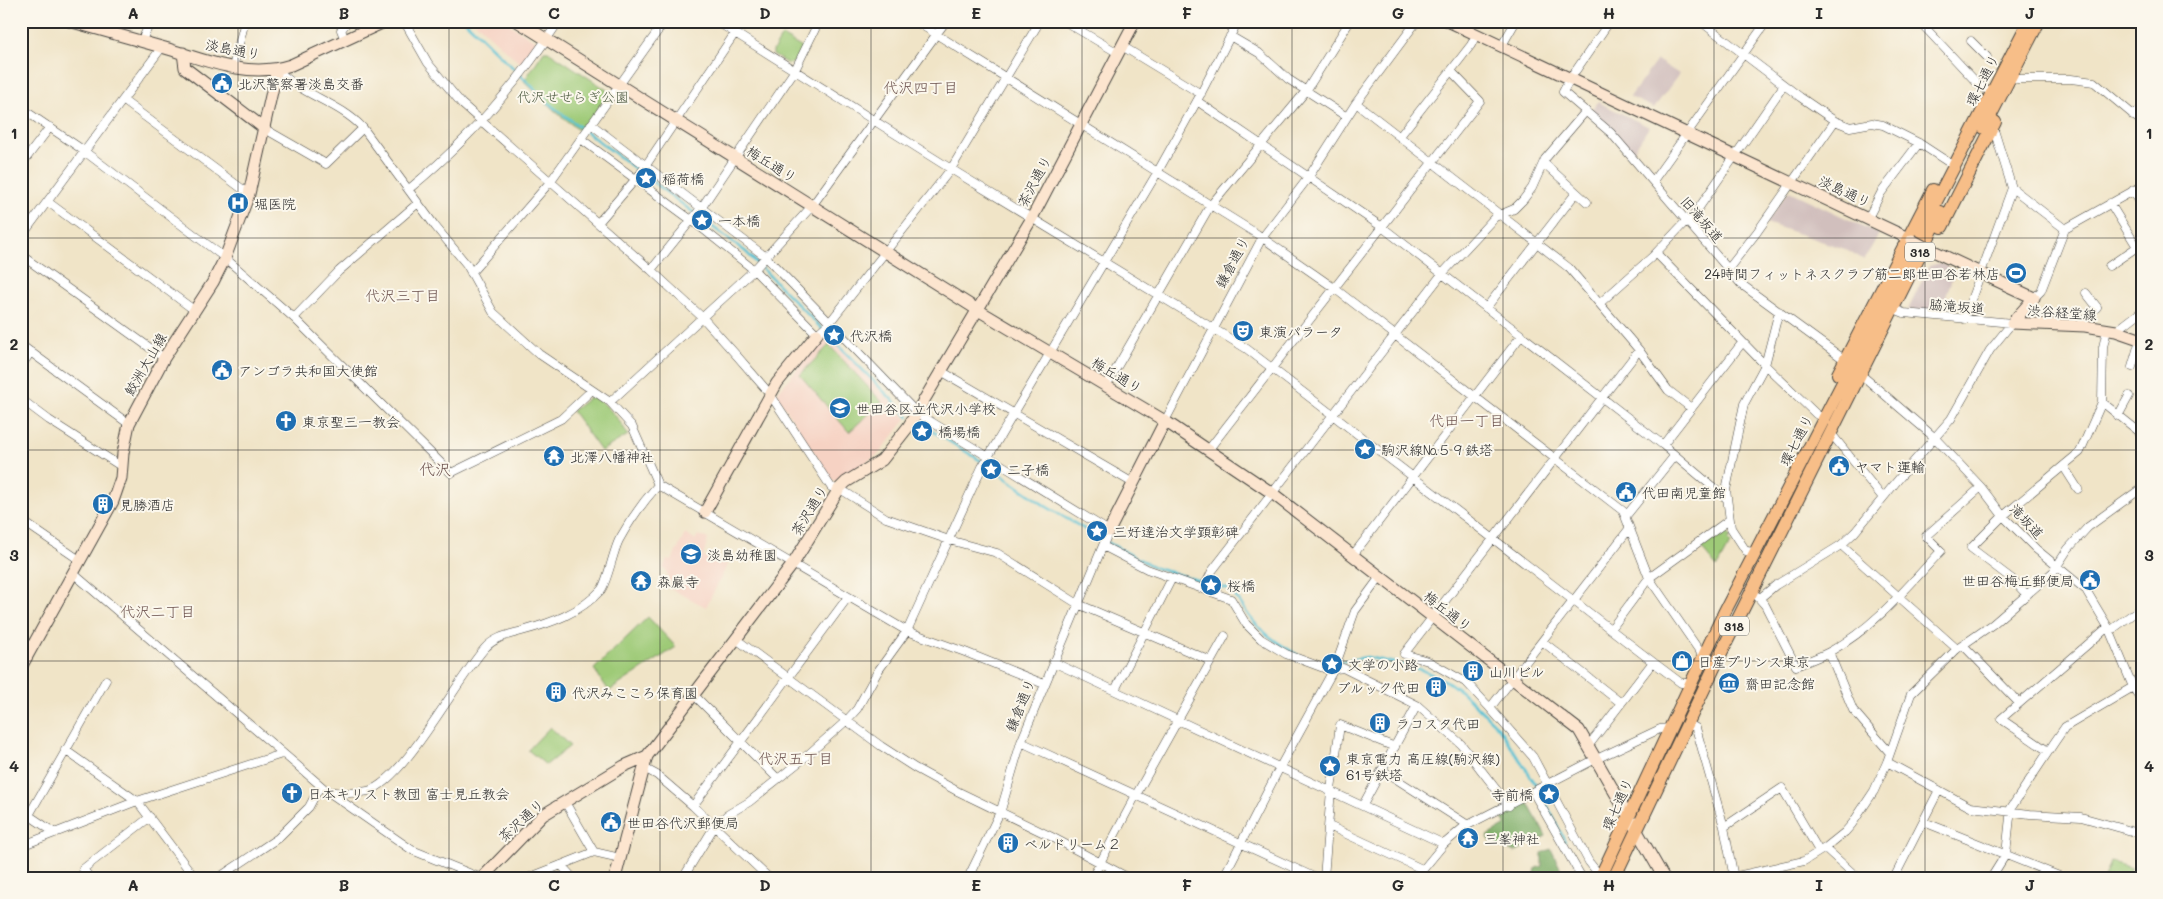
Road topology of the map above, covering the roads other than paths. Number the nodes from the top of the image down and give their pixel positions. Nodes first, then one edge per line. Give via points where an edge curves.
1 (69, 21) edge
2 (151, 21) edge
3 (245, 21) edge
4 (348, 21) edge
5 (386, 21) edge
6 (404, 21) edge
7 (517, 21) edge
8 (559, 21) edge
9 (665, 21) edge
10 (716, 21) edge
11 (820, 21) edge
12 (915, 21) edge
13 (946, 21) edge
14 (1040, 21) edge
15 (1064, 21) edge
16 (1135, 21) edge
17 (1238, 21) edge
18 (1350, 21) edge
19 (1417, 21) edge
20 (1448, 21) edge
21 (1516, 21) edge
22 (1610, 21) edge
23 (1700, 21) edge
24 (1767, 21) edge
25 (1920, 21) edge
26 (2032, 25) edge
27 (735, 34) junction
28 (936, 35) junction
29 (1476, 35) junction
30 (1230, 36) junction
31 (547, 39) junction
32 (345, 40) junction
33 (1971, 41) dead end
34 (141, 42) junction
35 (162, 47) junction
36 (1501, 47) junction
37 (1120, 50) junction
38 (183, 53) junction
39 (1743, 55) junction
40 (1987, 57) dead end
41 (233, 67) junction
42 (277, 69) junction
43 (795, 70) junction
44 (1451, 71) junction
45 (1006, 79) junction
46 (1570, 79) junction
47 (2017, 79) junction
48 (1784, 85) junction
49 (619, 86) junction
50 (1986, 89) junction
51 (1306, 91) junction
52 (1199, 97) junction
53 (124, 101) junction
54 (1356, 103) junction
55 (21, 108) edge
56 (2142, 108) edge
57 (1586, 111) junction
58 (2133, 116) junction
59 (1347, 117) junction
60 (480, 120) junction
61 (874, 120) junction
62 (1835, 120) junction
63 (676, 121) junction
64 (2142, 122) edge
65 (1080, 126) junction
66 (50, 127) junction
67 (363, 128) junction
68 (589, 128) junction
69 (265, 129) junction
70 (1990, 130) junction
71 (1687, 134) junction
72 (1400, 136) junction
73 (581, 139) junction
74 (1919, 143) junction
75 (1261, 145) junction
76 (85, 152) junction
77 (1734, 156) junction
78 (735, 158) junction
79 (1432, 161) junction
80 (1948, 162) junction
81 (1544, 164) junction
82 (21, 165) edge
83 (951, 169) junction
84 (642, 171) junction
85 (1157, 173) junction
86 (1308, 178) junction
87 (1653, 181) junction
88 (550, 182) junction
89 (1791, 183) junction
90 (2142, 186) edge
91 (2012, 188) junction
92 (409, 189) junction
93 (2133, 190) junction
94 (1576, 193) junction
95 (249, 194) junction
96 (48, 202) junction
97 (418, 202) junction
98 (1587, 202) dead end
99 (2110, 203) junction
100 (2142, 204) edge
101 (812, 206) junction
102 (1210, 206) junction
103 (697, 213) junction
104 (1500, 214) junction
105 (1032, 218) junction
106 (1868, 218) junction
107 (1688, 221) junction
108 (598, 223) junction
109 (1382, 227) junction
110 (2065, 229) junction
111 (21, 237) edge
112 (1262, 238) junction
113 (1909, 239) junction
114 (1537, 242) junction
115 (1929, 248) junction
116 (2139, 251) edge
117 (886, 252) junction
118 (1656, 253) junction
119 (21, 255) edge
120 (225, 258) junction
121 (1104, 262) junction
122 (760, 263) junction
123 (2108, 266) dead end
124 (1729, 268) junction
125 (651, 270) junction
126 (1981, 272) junction
127 (471, 273) junction
128 (1442, 274) junction
129 (1334, 288) junction
130 (2086, 293) dead end
131 (1158, 294) junction
132 (2034, 298) junction
133 (1600, 303) junction
134 (1486, 308) junction
135 (194, 310) junction
136 (978, 310) junction
137 (1779, 311) junction
138 (1899, 311) junction
139 (2142, 311) edge
140 (294, 318) junction
141 (703, 318) junction
142 (1964, 319) junction
143 (2012, 323) junction
144 (2077, 326) junction
145 (824, 327) junction
146 (1214, 328) junction
147 (2112, 331) junction
148 (1394, 335) junction
149 (1521, 336) junction
150 (2141, 340) edge
151 (1742, 343) junction
152 (21, 345) edge
153 (1639, 350) junction
154 (31, 352) junction
155 (1050, 353) junction
156 (164, 358) junction
157 (1845, 360) junction
158 (21, 366) edge
159 (1765, 366) junction
160 (2132, 367) dead end
161 (1272, 368) junction
162 (941, 371) junction
163 (1865, 378) junction
164 (1106, 386) junction
165 (592, 390) junction
166 (770, 394) junction
167 (2129, 396) dead end
168 (1476, 398) junction
169 (1602, 398) junction
170 (21, 400) edge
171 (610, 402) junction
172 (2102, 402) junction
173 (1692, 408) junction
174 (1013, 414) junction
175 (1333, 414) junction
176 (915, 416) junction
177 (2118, 416) junction
178 (1164, 421) junction
179 (129, 424) junction
180 (1830, 425) junction
181 (2142, 434) edge
182 (1934, 437) junction
183 (1663, 445) junction
184 (1209, 449) junction
185 (1675, 455) junction
186 (987, 457) junction
187 (1554, 458) junction
188 (122, 467) junction
189 (2064, 467) junction
190 (1414, 477) junction
191 (1132, 483) junction
192 (658, 484) junction
193 (1981, 486) junction
194 (2142, 488) edge
195 (839, 489) junction
196 (2078, 489) dead end
197 (1272, 493) junction
198 (1883, 498) junction
199 (1727, 499) junction
200 (705, 512) junction
201 (1626, 516) junction
202 (2003, 516) junction
203 (21, 520) edge
204 (1729, 520) junction
205 (1629, 529) junction
206 (1493, 538) junction
207 (949, 540) junction
208 (1105, 540) junction
209 (1842, 545) junction
210 (1756, 552) junction
211 (1353, 554) junction
212 (82, 561) junction
213 (793, 564) junction
214 (2057, 567) junction
215 (74, 574) junction
216 (1380, 577) junction
217 (1172, 578) junction
218 (1649, 578) junction
219 (1205, 586) junction
220 (1755, 595) junction
221 (2027, 595) junction
222 (1898, 596) junction
223 (848, 597) junction
224 (1574, 601) junction
225 (1078, 604) junction
226 (2142, 607) edge
227 (1432, 617) junction
228 (1611, 629) junction
229 (2109, 629) junction
230 (907, 631) junction
231 (1146, 633) junction
232 (1225, 636) dead end
233 (736, 639) junction
234 (1542, 641) junction
235 (1960, 647) junction
236 (1829, 652) junction
237 (1703, 656) junction
238 (1211, 661) junction
239 (1053, 662) junction
240 (1653, 662) junction
241 (1336, 665) junction
242 (21, 667) edge
243 (789, 679) junction
244 (1513, 679) junction
245 (106, 680) dead end
246 (1691, 683) junction
247 (1044, 684) junction
248 (2133, 687) junction
249 (1115, 690) junction
250 (694, 695) junction
251 (2142, 701) edge
252 (2019, 702) junction
253 (1621, 703) junction
254 (1418, 705) junction
255 (1490, 708) junction
256 (1179, 720) junction
257 (846, 721) junction
258 (1686, 723) junction
259 (1669, 728) junction
260 (1021, 742) junction
261 (741, 743) junction
262 (1589, 745) junction
263 (1394, 747) junction
264 (65, 750) junction
265 (2048, 751) junction
266 (1890, 752) junction
267 (282, 754) junction
268 (647, 756) junction
269 (1596, 759) junction
270 (1887, 762) junction
271 (1280, 767) junction
272 (644, 768) junction
273 (1382, 770) junction
274 (777, 778) junction
275 (1548, 784) junction
276 (324, 789) junction
277 (1331, 790) junction
278 (1940, 790) junction
279 (1535, 791) junction
280 (1136, 795) junction
281 (137, 801) junction
282 (565, 802) junction
283 (1364, 805) junction
284 (693, 806) junction
285 (1509, 806) junction
286 (21, 810) edge
287 (1001, 810) junction
288 (2009, 812) junction
289 (29, 815) junction
290 (1629, 816) junction
291 (150, 818) junction
292 (1924, 822) junction
293 (1468, 825) junction
294 (1329, 826) junction
295 (714, 827) junction
296 (1724, 827) junction
297 (1636, 830) junction
298 (55, 833) junction
299 (2142, 834) edge
300 (1241, 843) junction
301 (1444, 844) junction
302 (21, 846) edge
303 (1822, 850) junction
304 (594, 852) junction
305 (2006, 854) junction
306 (620, 858) junction
307 (1100, 862) junction
308 (561, 865) junction
309 (1422, 869) junction
310 (487, 876) edge
311 (1732, 877) edge
312 (90, 878) edge
313 (195, 878) edge
314 (218, 878) edge
315 (528, 878) edge
316 (572, 878) edge
317 (616, 878) edge
318 (683, 878) edge
319 (769, 878) edge
320 (968, 878) edge
321 (1092, 878) edge
322 (1129, 878) edge
323 (1223, 878) edge
324 (1316, 878) edge
325 (1324, 878) edge
326 (1416, 878) edge
327 (1582, 878) edge
328 (1601, 878) edge
329 (1614, 878) edge
330 (1664, 878) edge
331 (1858, 878) edge
332 (1894, 878) edge
333 (1991, 878) edge
334 (2064, 878) edge

1 - 34 street, 淡島通り
2 - 34 street
3 - 41 street
4 - 32 street via 341,30
5 - 32 street, 淡島通り
6 - 60 street via 444,83
7 - 31 street, 梅丘通り
8 - 31 street
9 - 49 street
10 - 27 street
11 - 43 street
12 - 28 street
13 - 28 street
14 - 45 street
15 - 37 street
16 - 37 street, 茶沢通り
17 - 30 street
18 - 51 street
19 - 54 street, 鎌倉通り
20 - 29 street, 淡島通り
21 - 36 street
22 - 46 street
23 - 39 street
24 - 39 street
25 - 50 street
26 - 47 main road via 2031,52
26 - 50 main road via 2000,62
26 - 180 main road, 環七通り / 318 via 1880,332
27 - 43 street
27 - 63 street
28 - 45 street
28 - 61 street
29 - 36 street, 淡島通り
29 - 44 street
30 - 51 street via 1259,53
30 - 52 street
31 - 49 street, 梅丘通り
31 - 60 street
32 - 42 street, 淡島通り
33 - 40 street
34 - 35 street, 淡島通り
35 - 38 street, 淡島通り
35 - 53 street
36 - 46 street, 淡島通り
37 - 52 street
37 - 65 street, 茶沢通り
38 - 41 street, 淡島通り
38 - 69 street via 185,68
39 - 48 street
39 - 71 street
41 - 42 street, 淡島通り
42 - 67 street via 290,81 354,119
42 - 69 street, 鮫洲大山線
43 - 61 street
43 - 78 street
44 - 72 street
44 - 79 street via 1480,101
45 - 65 street
45 - 83 street
46 - 57 street, 旧滝坂道 via 1563,92
46 - 71 street, 淡島通り
47 - 58 street via 2094,82
47 - 70 main road
48 - 62 street
48 - 77 street
49 - 63 street, 梅丘通り
49 - 68 street
50 - 80 main road
51 - 59 street
51 - 75 street
52 - 75 street
52 - 85 street
53 - 76 street
53 - 95 street
54 - 59 street, 鎌倉通り
54 - 72 street
55 - 66 street
56 - 58 street
57 - 81 street
57 - 87 street, 旧滝坂道 via 1611,133
58 - 64 street
59 - 86 street, 鎌倉通り
60 - 88 street
60 - 92 street via 443,160
61 - 83 street
61 - 101 street
62 - 74 street via 1850,127 1872,123 1883,125
62 - 89 street
63 - 78 street, 梅丘通り
63 - 84 street
65 - 85 street
65 - 105 street, 茶沢通り
66 - 76 street
66 - 82 street
67 - 69 street via 326,164
67 - 92 street
68 - 73 street
68 - 84 street
69 - 95 street, 鮫洲大山線
70 - 91 street via 1995,133
70 - 115 main road
71 - 77 street, 淡島通り
71 - 87 street
72 - 79 street
73 - 84 street
73 - 88 street
74 - 80 street
74 - 106 street via 1881,194
75 - 86 street
75 - 102 street
76 - 96 street
76 - 120 street
77 - 89 street, 淡島通り
77 - 107 street
78 - 101 street, 梅丘通り
78 - 103 street
79 - 104 street
79 - 109 street
80 - 113 main road
81 - 94 street
81 - 104 street via 1523,200 1514,209
83 - 105 street
83 - 117 street
84 - 103 street
84 - 103 street
84 - 108 street
85 - 102 street
85 - 121 street
86 - 109 street
86 - 112 street, 鎌倉通り
87 - 107 street, 旧滝坂道
88 - 108 street
88 - 127 street
89 - 106 street, 淡島通り
89 - 124 street
90 - 93 street
91 - 110 street
91 - 126 street
92 - 97 street
93 - 99 street
93 - 100 street
94 - 98 street
94 - 114 street
95 - 120 street, 鮫洲大山線
96 - 111 street
96 - 135 street
97 - 127 street
97 - 140 street via 340,270
99 - 110 street
99 - 116 street
101 - 117 street, 梅丘通り
101 - 122 street
102 - 112 street
102 - 131 street
103 - 122 street
103 - 122 street
103 - 125 street
104 - 114 street
104 - 128 street
105 - 121 street
105 - 136 street, 茶沢通り
106 - 113 street, 淡島通り
107 - 118 street
107 - 124 street, 旧滝坂道
108 - 125 street
109 - 128 street
109 - 129 street
110 - 132 street via 2040,291
112 - 129 street
112 - 146 street, 鎌倉通り
113 - 115 street, 淡島通り, bridge
113 - 157 main road
114 - 133 street via 1569,268
114 - 134 street
115 - 126 street, 淡島通り
115 - 138 main road
116 - 123 street
117 - 136 street, 梅丘通り
117 - 145 street
118 - 133 street
118 - 151 street
119 - 156 street
120 - 135 street, 鮫洲大山線
120 - 140 street
121 - 131 street
121 - 155 street
122 - 141 street
122 - 145 street
122 - 145 street
124 - 137 street, 旧滝坂道 via 1741,284
125 - 141 street
126 - 132 street, 淡島通り
126 - 142 street
127 - 165 street via 492,312 540,354
128 - 134 street
128 - 148 street
129 - 148 street
129 - 161 street
130 - 144 street via 2097,307
131 - 146 street
131 - 164 street
132 - 143 street, 渋谷経堂線
133 - 153 street
134 - 149 street
135 - 156 street, 鮫洲大山線
136 - 155 street, 梅丘通り
136 - 162 street, 茶沢通り
137 - 157 street, 旧滝坂道
137 - 159 street
138 - 142 street, 脇滝坂道
138 - 163 main road
139 - 147 street
140 - 165 street via 451,473 561,419
141 - 166 street
141 - 171 street
142 - 143 street, 脇滝坂道
143 - 144 street, 渋谷経堂線
143 - 182 street via 1990,350 1951,420
144 - 147 street, 渋谷経堂線
145 - 166 street
145 - 176 street
146 - 161 street
146 - 178 street, 鎌倉通り
147 - 150 street, 渋谷経堂線
147 - 172 street via 2102,355
148 - 168 street
148 - 175 street
149 - 168 street
149 - 169 street
150 - 160 street
151 - 159 street
151 - 173 street
152 - 154 street
153 - 169 street
153 - 173 street via 1668,390
154 - 158 street
154 - 179 street
155 - 164 street, 梅丘通り
155 - 174 street
156 - 179 street, 鮫洲大山線
157 - 180 main road via 1829,394
159 - 180 street
159 - 199 street via 1744,404 1726,490
161 - 175 street
161 - 184 street
162 - 174 street
162 - 176 street, 茶沢通り
163 - 180 main road via 1846,411
163 - 182 street, 滝坂道
164 - 178 street, 梅丘通り
165 - 171 street
166 - 195 street via 831,487
166 - 200 street
167 - 177 street
168 - 187 street
168 - 190 street
169 - 183 street
169 - 187 street
170 - 188 street
171 - 192 street via 632,426
172 - 177 street
172 - 189 street via 2080,452
173 - 183 street
174 - 186 street
174 - 191 street
175 - 190 street
175 - 197 street
176 - 186 street
176 - 195 street, 茶沢通り via 882,460
177 - 181 street
178 - 184 street, 梅丘通り
178 - 191 street, 鎌倉通り
179 - 188 street, 鮫洲大山線
180 - 198 street via 1834,436
180 - 210 main road, 環七通り / 318
180 - 220 main road, 環七通り / 318
182 - 193 street, 滝坂道
182 - 198 street
183 - 185 street
184 - 197 street, 梅丘通り
185 - 199 street
185 - 201 street
186 - 207 street
186 - 208 street
187 - 201 street
187 - 206 street
188 - 212 street, 鮫洲大山線 via 113,501
189 - 196 street
189 - 202 street
190 - 206 street
190 - 211 street
191 - 208 street, 鎌倉通り
192 - 200 street
192 - 276 street via 619,540 603,588 570,614 500,637 484,649 420,740 385,781 370,790 344,793
193 - 202 street, 滝坂道
193 - 222 street via 1926,536 1941,551
194 - 214 street via 2088,526
195 - 207 street via 886,518
195 - 213 street, 茶沢通り
197 - 211 street, 梅丘通り
197 - 219 street
198 - 209 street
199 - 204 street
200 - 213 street
201 - 205 street
202 - 214 street, 滝坂道
202 - 221 street via 1970,548 2012,579
203 - 212 street
204 - 210 street via 1746,551
204 - 218 street
205 - 218 street
205 - 224 street
206 - 224 street
206 - 227 street
207 - 225 street via 997,553
207 - 230 street
208 - 217 street via 1147,569
208 - 225 street, 鎌倉通り
209 - 220 street
209 - 222 street
210 - 237 main road, 環七通り / 318
211 - 216 street, 梅丘通り
212 - 215 street, 鮫洲大山線
213 - 223 street
213 - 233 street, 茶沢通り
214 - 221 street
214 - 229 street, 滝坂道 via 2086,590
215 - 242 street, 鮫洲大山線
215 - 267 street
216 - 227 street, 梅丘通り
216 - 241 street via 1355,610
217 - 219 street
217 - 231 street
218 - 228 street
218 - 237 street
219 - 241 street via 1231,599 1246,624 1272,646 1303,662
220 - 236 street via 1796,666
220 - 258 main road, 環七通り / 318
221 - 235 street
222 - 235 street
222 - 236 street via 1877,619
223 - 230 street
223 - 243 street
224 - 228 street
224 - 234 street
225 - 231 street
225 - 239 street, 鎌倉通り
226 - 229 street
227 - 244 street, 梅丘通り
227 - 255 street via 1404,654 1428,661 1467,683
228 - 240 street
229 - 248 street, 滝坂道
229 - 252 street
230 - 247 street
230 - 257 street
231 - 238 street
231 - 249 street
232 - 238 street
233 - 243 street
233 - 250 street, 茶沢通り
234 - 244 street
234 - 253 street
235 - 252 street
235 - 266 street via 1911,694
236 - 266 street via 1853,710
237 - 246 main road, 環七通り / 318
238 - 256 street
239 - 247 street, 鎌倉通り
239 - 249 street
240 - 246 street via 1681,683
240 - 253 street
241 - 254 street
241 - 271 street
243 - 257 street
243 - 261 street
244 - 255 street
244 - 262 street, 梅丘通り via 1579,730
245 - 264 street
246 - 259 main road, 環七通り / 318
247 - 260 street, 鎌倉通り
248 - 251 street, 滝坂道
248 - 265 street via 2066,727
249 - 256 street
250 - 261 street
250 - 268 street, 茶沢通り
252 - 265 street via 2002,719
253 - 262 street
254 - 263 street
254 - 285 street via 1461,744
255 - 275 street via 1532,756
256 - 271 street
256 - 280 street
257 - 274 street
257 - 287 street via 919,771
258 - 296 street via 1696,728
258 - 297 main road, 環七通り / 318
259 - 269 street via 1660,729
259 - 290 main road, 環七通り / 318
260 - 280 street
260 - 287 street, 鎌倉通り
261 - 274 street
261 - 284 street
262 - 269 street, 梅丘通り
263 - 273 street
263 - 277 street via 1340,724
264 - 281 street
264 - 289 street
265 - 288 street
266 - 270 street
267 - 276 street
267 - 281 street
268 - 272 street
268 - 282 street, 茶沢通り via 624,766
269 - 275 street
269 - 290 street, 梅丘通り
270 - 278 street
270 - 303 street via 1874,791 1852,824
271 - 277 street
271 - 300 street
272 - 284 street
272 - 306 street
273 - 283 street
273 - 293 street
274 - 295 street
275 - 279 street
275 - 328 street via 1589,862
276 - 310 street via 412,850
276 - 314 street via 278,838
277 - 283 street
277 - 294 street
278 - 288 street via 1970,807
278 - 292 street
279 - 285 street
279 - 327 street
280 - 300 street
280 - 307 street
281 - 291 street
281 - 298 street
282 - 304 street
282 - 310 street, 茶沢通り via 543,815
283 - 301 street
284 - 295 street
285 - 293 street
286 - 289 street
287 - 307 street
287 - 320 street, 鎌倉通り
288 - 299 street via 2081,817
288 - 305 street
289 - 298 street
290 - 297 street, 梅丘通り
290 - 328 main road, 環七通り / 318
291 - 312 street via 83,869
291 - 313 street
292 - 305 street
292 - 332 street
293 - 301 street
294 - 309 street
294 - 325 street
295 - 318 street
295 - 319 street
296 - 303 street via 1782,788
296 - 311 street
297 - 329 main road, 環七通り / 318
297 - 330 street, 梅丘通り
298 - 302 street
300 - 323 street
300 - 324 street
301 - 309 street
303 - 311 street via 1804,861
303 - 331 street
304 - 306 street
304 - 308 street
305 - 333 street
305 - 334 street
306 - 317 street
307 - 321 street
307 - 322 street
308 - 315 street
308 - 316 street
309 - 326 street

